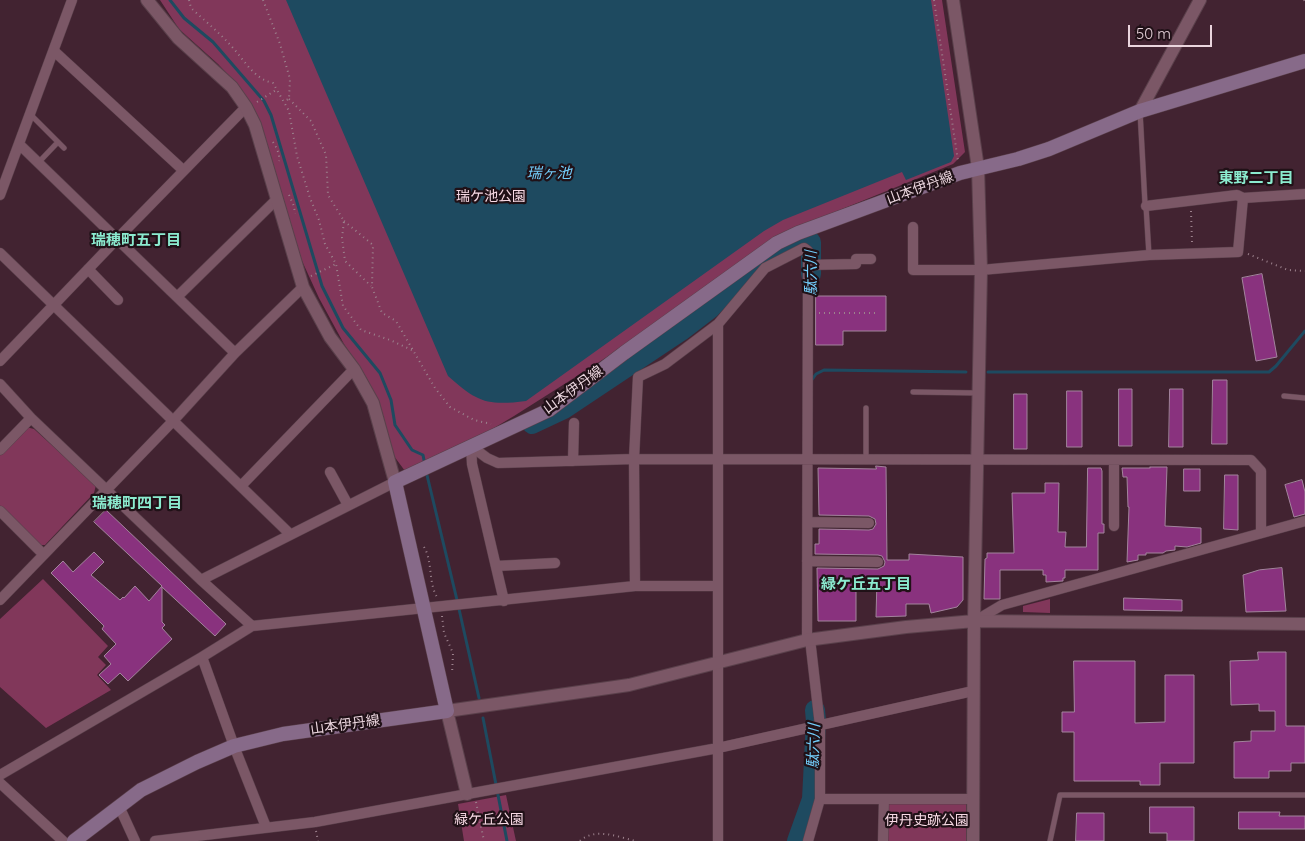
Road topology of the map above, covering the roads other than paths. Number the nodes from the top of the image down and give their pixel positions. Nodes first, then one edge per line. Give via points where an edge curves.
1 (72, 0) edge
2 (147, 0) edge
3 (953, 0) edge
4 (1200, 0) edge
5 (54, 51) junction
6 (1305, 61) edge
7 (246, 108) junction
8 (1140, 111) junction
9 (31, 115) junction
10 (58, 142) junction
11 (20, 145) junction
12 (64, 148) dead end
13 (38, 163) junction
14 (978, 168) junction
15 (183, 170) junction
16 (1305, 194) edge
17 (0, 195) edge
18 (1242, 198) junction
19 (276, 200) junction
20 (1146, 206) junction
21 (913, 227) dead end
22 (117, 239) junction
23 (0, 253) edge
24 (1149, 255) junction
25 (871, 259) dead end
26 (810, 265) junction
27 (88, 269) junction
28 (980, 270) junction
29 (303, 287) junction
30 (178, 296) junction
31 (118, 300) dead end
32 (54, 304) junction
33 (718, 324) junction
34 (235, 353) junction
35 (0, 361) edge
36 (354, 369) junction
37 (0, 384) edge
38 (913, 392) dead end
39 (979, 393) junction
40 (1284, 396) dead end
41 (1305, 398) edge
42 (866, 408) dead end
43 (31, 418) junction
44 (173, 422) junction
45 (574, 423) dead end
46 (471, 446) junction
47 (1, 447) edge
48 (634, 459) junction
49 (717, 460) junction
50 (866, 460) junction
51 (573, 461) junction
52 (811, 461) junction
53 (977, 461) junction
54 (1114, 461) junction
55 (330, 472) dead end
56 (395, 482) junction
57 (241, 486) junction
58 (107, 490) junction
59 (348, 505) junction
60 (0, 511) edge
61 (1305, 521) edge
62 (808, 522) junction
63 (869, 523) dead end
64 (1114, 526) dead end
65 (290, 534) junction
66 (1261, 534) junction
67 (43, 554) junction
68 (811, 561) junction
69 (555, 562) dead end
70 (878, 562) dead end
71 (496, 566) junction
72 (202, 580) junction
73 (635, 586) junction
74 (717, 586) junction
75 (0, 600) edge
76 (504, 601) junction
77 (424, 608) junction
78 (974, 621) junction
79 (1305, 624) edge
80 (252, 626) junction
81 (809, 639) junction
82 (202, 657) junction
83 (717, 664) junction
84 (973, 691) junction
85 (447, 711) junction
86 (820, 726) junction
87 (234, 746) junction
88 (718, 748) junction
89 (0, 775) edge
90 (0, 783) edge
91 (471, 793) junction
92 (1305, 795) edge
93 (820, 799) junction
94 (884, 799) junction
95 (972, 799) junction
96 (119, 806) junction
97 (266, 827) junction
98 (63, 841) edge
99 (74, 841) edge
100 (135, 841) edge
101 (155, 841) edge
102 (718, 841) edge
103 (808, 841) edge
104 (883, 841) edge
105 (973, 841) edge
106 (1050, 841) edge

1 - 5 street
2 - 7 street via 178,38 232,87
3 - 14 street
4 - 8 street
5 - 9 street
5 - 15 street
6 - 8 main road, 山本伊丹線
7 - 15 street
7 - 19 street via 255,125
8 - 14 main road, 山本伊丹線 via 1049,149
8 - 20 lane
9 - 10 lane
9 - 11 street
10 - 12 lane
10 - 13 lane
11 - 13 street
11 - 17 street
13 - 22 street
14 - 28 street
14 - 46 main road, 山本伊丹線 via 777,243 549,410
15 - 22 street
16 - 18 street
18 - 20 street via 1237,195
18 - 24 street via 1238,252
19 - 29 street
19 - 30 street
20 - 24 lane
21 - 28 street via 913,270
22 - 27 street
22 - 30 street
23 - 32 street
24 - 28 street
25 - 26 street via 856,259 856,264
26 - 33 street via 808,251 804,248 765,268
26 - 52 street
27 - 31 street
27 - 32 street
28 - 39 street
29 - 34 street
29 - 36 street via 330,337
30 - 34 street
32 - 35 street
32 - 44 street
33 - 48 street via 665,364 638,377
33 - 49 street
34 - 44 street
36 - 56 street via 373,403
36 - 57 street
37 - 43 street
38 - 39 lane
39 - 53 street
40 - 41 lane
42 - 50 lane
43 - 47 street
43 - 58 street
44 - 57 street
44 - 58 street
45 - 51 street
46 - 51 street via 498,463
46 - 56 main road, 山本伊丹線
46 - 71 street via 472,464
48 - 49 street
48 - 51 street
48 - 73 street
49 - 52 street
49 - 74 street
50 - 52 street
50 - 53 street
52 - 62 street
53 - 54 street
53 - 78 street
54 - 64 street via 1118,511
54 - 66 street via 1251,460 1261,471
55 - 59 street
56 - 59 street
56 - 77 main road
57 - 65 street
58 - 67 street
58 - 72 street
59 - 65 street
60 - 67 street
61 - 66 street
62 - 63 street
62 - 68 street
65 - 72 street
66 - 78 street via 1002,605
67 - 75 street
68 - 70 street
68 - 81 street
69 - 71 street
71 - 76 street
72 - 80 street
73 - 74 street
73 - 76 street
74 - 83 street
76 - 77 street
77 - 80 street
77 - 85 main road
78 - 79 street
78 - 81 street
78 - 84 street
80 - 82 street
81 - 83 street
81 - 86 street
82 - 87 street
82 - 89 street
83 - 85 street via 629,685
83 - 88 street
84 - 86 street
84 - 95 street
85 - 87 main road, 山本伊丹線 via 283,734
85 - 91 street
86 - 88 street
86 - 93 street
87 - 96 main road, 山本伊丹線 via 141,790
87 - 97 street
88 - 91 street
88 - 102 street
90 - 98 street
91 - 97 street via 315,822
92 - 106 lane via 1060,795
93 - 94 street
93 - 103 street
94 - 95 street
94 - 104 street
95 - 105 street
96 - 99 main road, 山本伊丹線
96 - 100 street
97 - 101 street

